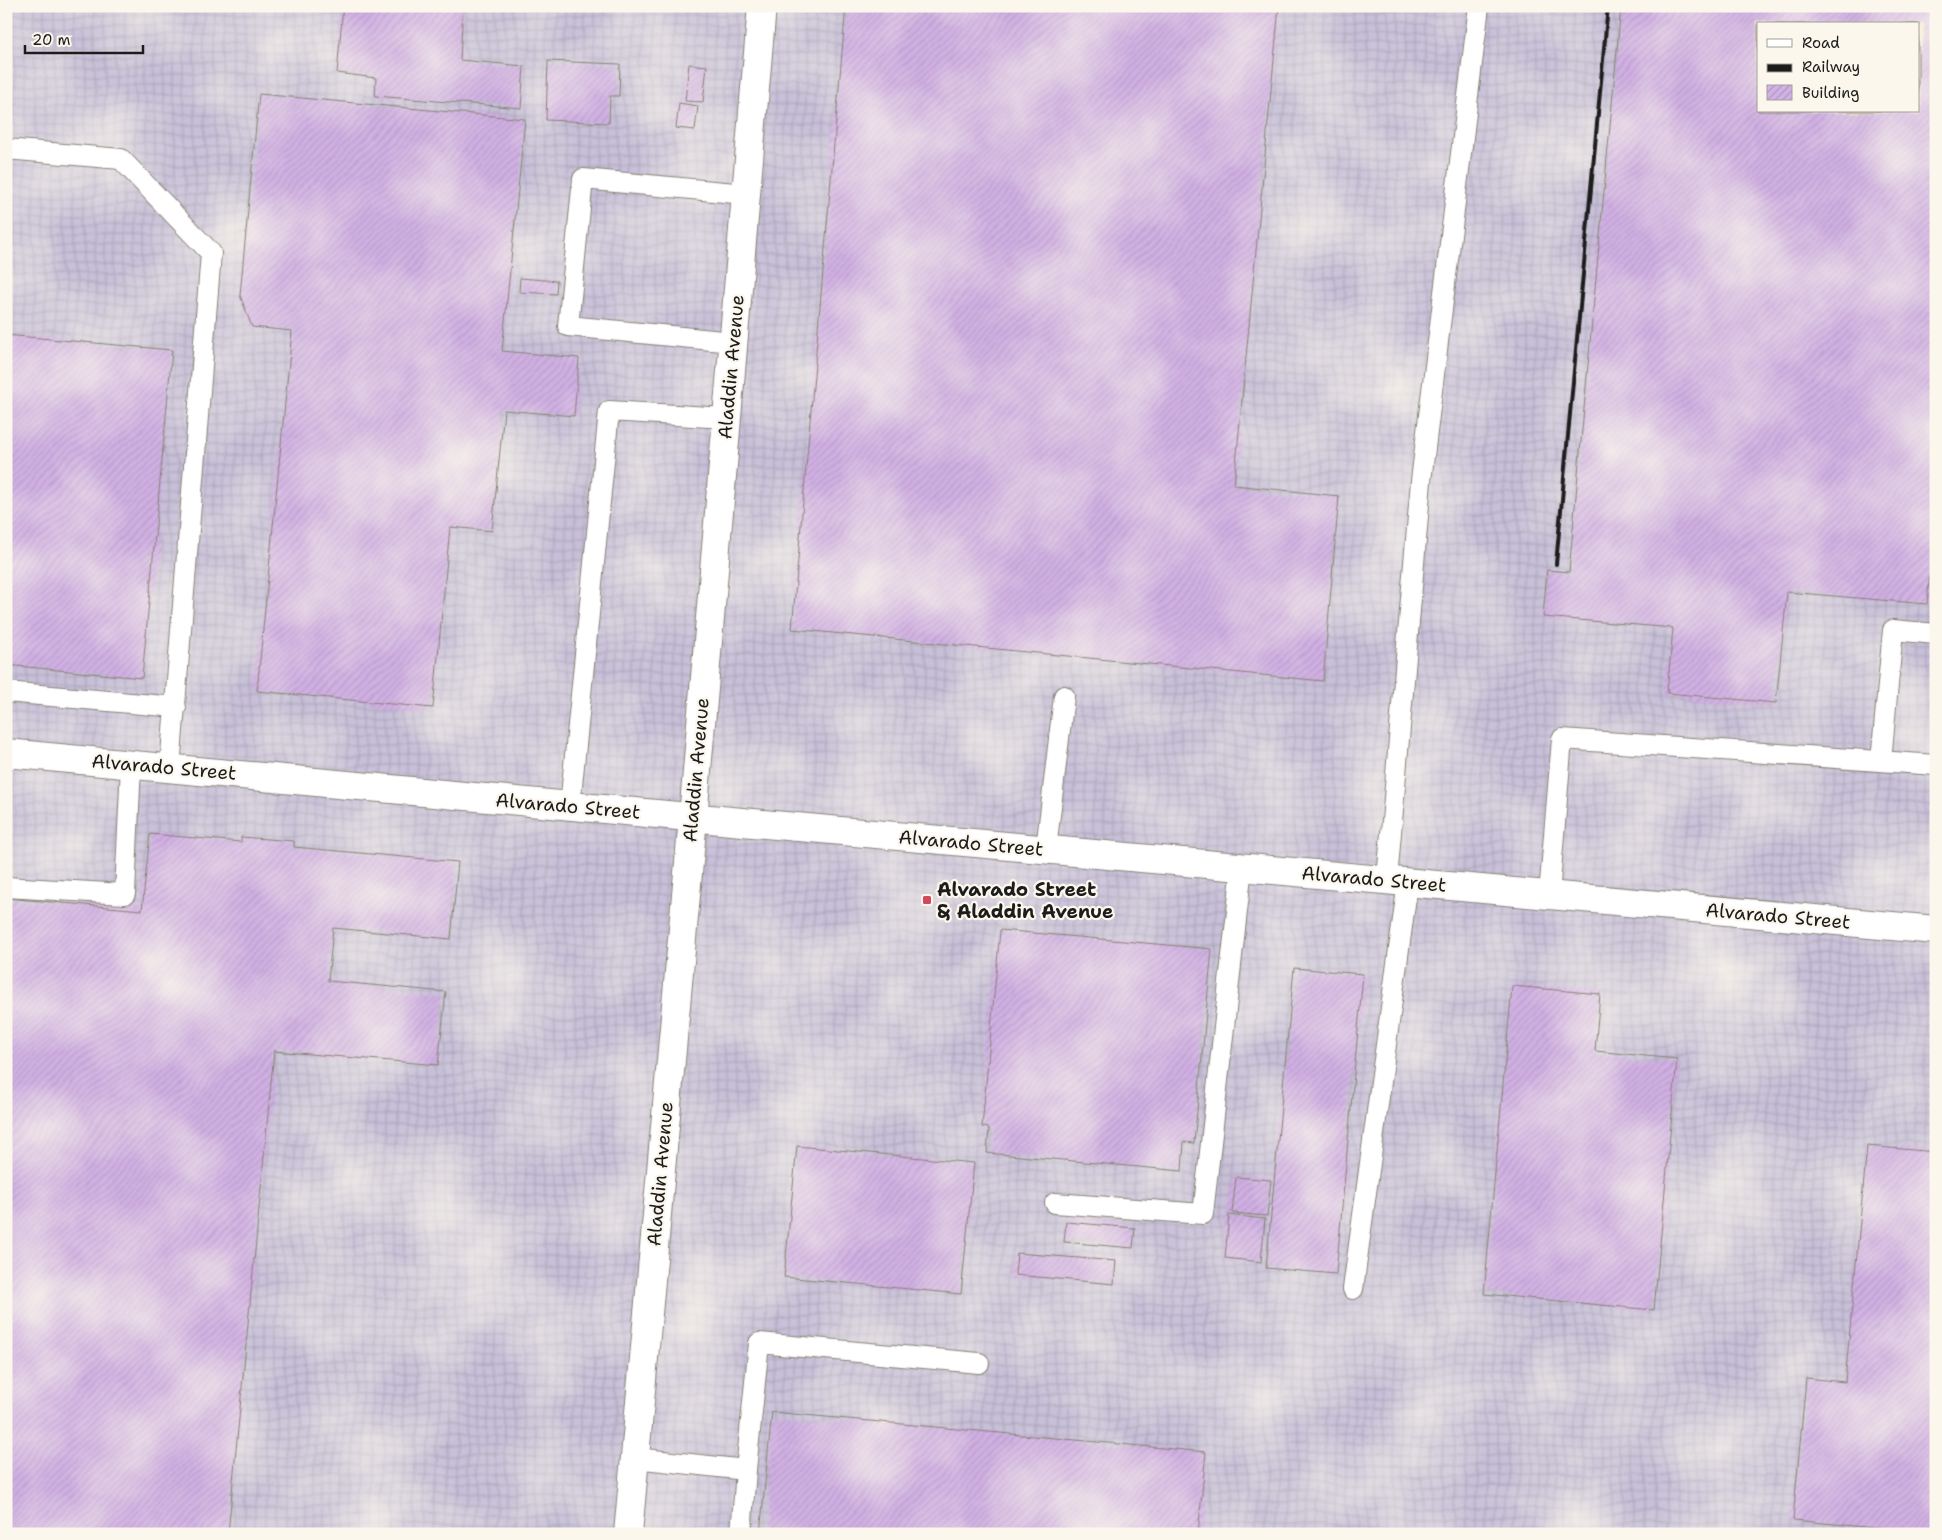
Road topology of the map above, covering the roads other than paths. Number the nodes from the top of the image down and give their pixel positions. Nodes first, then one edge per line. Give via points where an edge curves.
1 (762, 6) edge
2 (1479, 6) edge
3 (6, 148) edge
4 (746, 194) junction
5 (733, 342) junction
6 (726, 418) junction
7 (1936, 634) edge
8 (6, 692) edge
9 (1064, 696) dead end
10 (176, 707) junction
11 (6, 753) edge
12 (1880, 762) junction
13 (131, 764) junction
14 (1936, 765) edge
15 (170, 768) junction
16 (570, 806) junction
17 (692, 818) junction
18 (1046, 850) junction
19 (1242, 867) junction
20 (1398, 881) junction
21 (6, 887) edge
22 (1549, 895) junction
23 (1936, 930) edge
24 (1055, 1203) dead end
25 (1353, 1289) dead end
26 (979, 1363) dead end
27 (635, 1458) junction
28 (746, 1470) junction
29 (628, 1534) edge
30 (741, 1534) edge

1 - 4 street, Aladdin Avenue
2 - 20 lane via 1421,481
3 - 10 lane via 121,159 211,253
4 - 5 street, Aladdin Avenue
4 - 5 lane via 583,179 568,326
5 - 6 street, Aladdin Avenue
6 - 16 lane via 609,411
6 - 17 street, Aladdin Avenue
7 - 12 lane via 1893,630
8 - 10 lane
9 - 18 lane
10 - 15 lane
11 - 13 street, Alvarado Street
12 - 14 lane
12 - 22 lane via 1562,739
13 - 15 street, Alvarado Street
13 - 21 lane via 125,894
15 - 16 street, Alvarado Street
16 - 17 street, Alvarado Street
17 - 18 street, Alvarado Street
17 - 27 street, Aladdin Avenue
18 - 19 street, Alvarado Street
19 - 20 street, Alvarado Street
19 - 24 lane via 1203,1214
20 - 22 street, Alvarado Street
20 - 25 lane
22 - 23 street, Alvarado Street
26 - 28 lane via 759,1343
27 - 28 lane
27 - 29 street, Aladdin Avenue
28 - 30 lane

